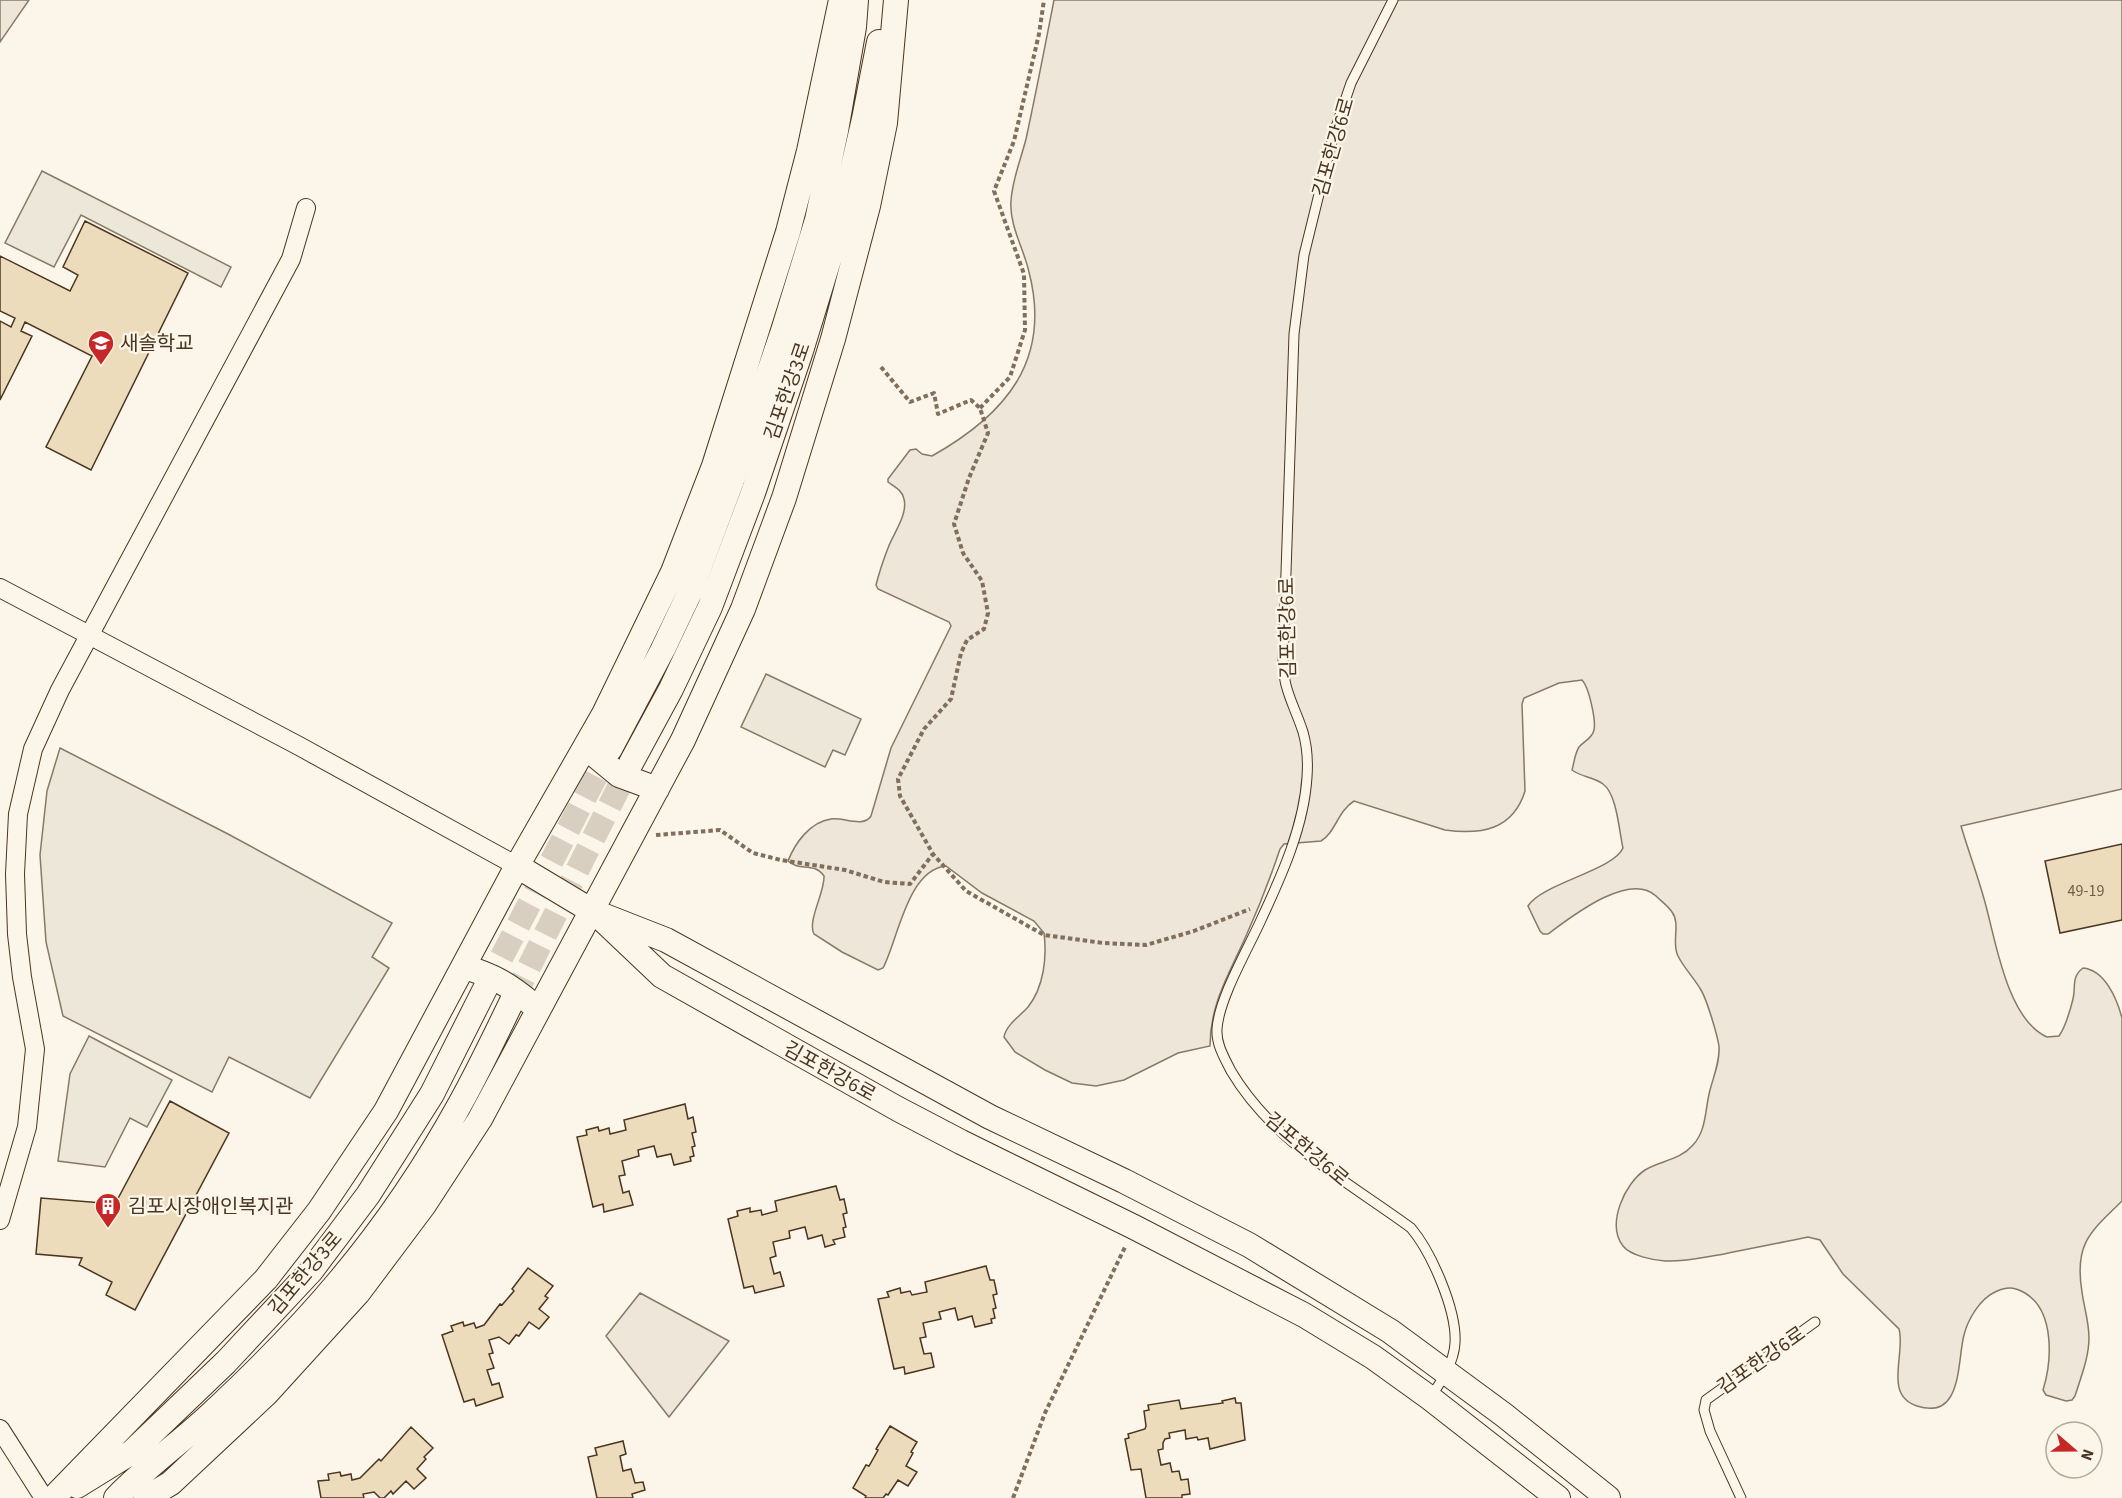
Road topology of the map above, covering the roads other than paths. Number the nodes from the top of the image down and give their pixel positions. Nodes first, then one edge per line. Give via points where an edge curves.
1 (841, 0) edge
2 (856, 0) edge
3 (886, 0) edge
4 (896, 0) edge
5 (1393, 0) edge
6 (306, 208) dead end
7 (0, 588) edge
8 (90, 636) junction
9 (585, 747) junction
10 (610, 749) tunnel mouth
11 (631, 763) tunnel mouth
12 (657, 789) junction
13 (517, 866) junction
14 (592, 910) junction
15 (464, 967) junction
16 (485, 989) tunnel mouth
17 (513, 999) tunnel mouth
18 (539, 1009) junction
19 (0, 1220) edge
20 (1815, 1322) dead end
21 (1447, 1372) junction
22 (1430, 1398) junction
23 (0, 1429) edge
24 (44, 1498) edge
25 (55, 1498) edge
26 (116, 1498) edge
27 (146, 1498) edge
28 (1557, 1498) edge
29 (1608, 1498) edge
30 (1741, 1498) edge

1 - 9 street via 788,232 714,466 673,573
2 - 10 street, 김포한강3로 via 836,131 817,220 783,331 690,592
3 - 11 street, 김포한강3로 via 839,227 798,362 710,607
4 - 12 street via 885,123 833,339 784,498 743,609
5 - 21 lane, 김포한강6로 via 1352,83 1334,133 1304,255 1294,334 1283,662 1286,685 1303,733 1307,777 1298,823 1269,902 1221,1006 1217,1031 1218,1044 1236,1079 1288,1139 1411,1228 1421,1240 1451,1310 1455,1344
6 - 8 street via 291,259
7 - 8 street
8 - 13 street
8 - 19 street via 33,749 18,814 17,934 34,1049 27,1127
9 - 12 street via 619,775
9 - 13 street
12 - 14 street
13 - 14 street, 김포한강6로
13 - 15 street
14 - 18 street
14 - 21 street, 김포한강6로 via 666,940 990,1117 1249,1245 1390,1331
14 - 22 street, 김포한강6로 via 662,976 960,1142 1304,1315
15 - 18 street via 510,986
15 - 25 street via 386,1111 320,1211 266,1279
16 - 25 street, 김포한강3로 via 432,1094 368,1195 311,1271 226,1362 132,1452
17 - 26 street, 김포한강3로 via 428,1159 346,1272 210,1414
18 - 27 street via 480,1119 424,1205 358,1293 267,1394 171,1483
20 - 30 lane, 김포한강6로 via 1706,1400 1704,1410 1710,1431
21 - 22 lane, 김포한강6로
21 - 29 street, 김포한강6로
22 - 28 street, 김포한강6로
23 - 24 street

